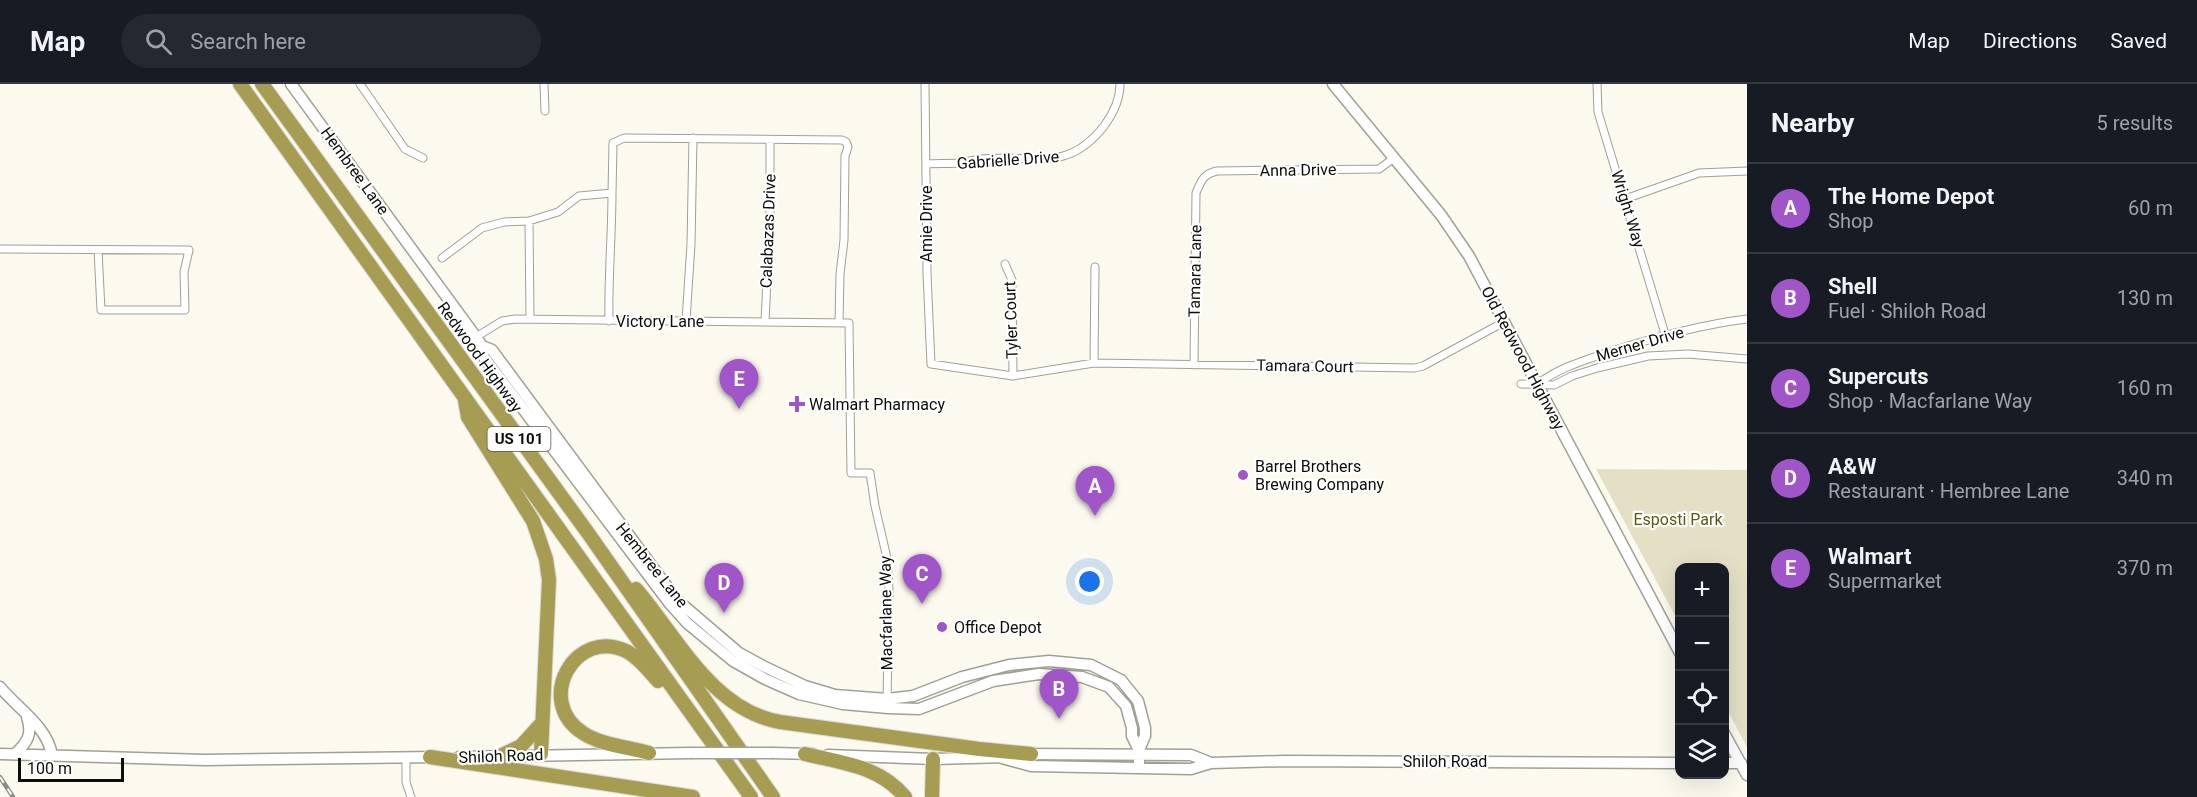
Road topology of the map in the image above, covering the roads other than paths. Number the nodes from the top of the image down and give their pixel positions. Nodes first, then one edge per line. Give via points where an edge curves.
1 (240, 84) edge
2 (262, 84) edge
3 (291, 84) edge
4 (360, 84) edge
5 (544, 84) edge
6 (925, 84) edge
7 (1120, 84) edge
8 (1333, 84) edge
9 (1597, 84) edge
10 (545, 111) dead end
11 (693, 138) junction
12 (771, 140) junction
13 (423, 158) dead end
14 (1394, 158) junction
15 (926, 164) junction
16 (1747, 171) edge
17 (1202, 178) joint
18 (612, 192) junction
19 (1625, 199) junction
20 (529, 221) junction
21 (0, 249) edge
22 (98, 250) junction
23 (442, 258) dead end
24 (1005, 264) dead end
25 (1095, 267) dead end
26 (1747, 319) edge
27 (530, 320) junction
28 (609, 321) junction
29 (686, 321) junction
30 (765, 322) junction
31 (1504, 322) junction
32 (839, 323) junction
33 (849, 323) joint
34 (1665, 334) junction
35 (479, 341) junction
36 (1747, 359) edge
37 (1095, 363) junction
38 (931, 364) joint
39 (1194, 365) junction
40 (1013, 375) junction
41 (1521, 384) dead end
42 (1538, 384) junction
43 (464, 395) junction
44 (588, 533) junction
45 (1675, 644) edge
46 (1009, 665) junction
47 (0, 687) edge
48 (960, 692) junction
49 (887, 703) junction
50 (26, 714) junction
51 (542, 723) junction
52 (703, 731) junction
53 (1729, 739) edge
54 (0, 753) edge
55 (649, 753) junction
56 (1139, 753) junction
57 (15, 754) junction
58 (542, 754) junction
59 (805, 754) junction
60 (1031, 754) junction
61 (52, 755) junction
62 (500, 756) junction
63 (406, 758) junction
64 (430, 758) junction
65 (1002, 758) junction
66 (933, 759) junction
67 (1211, 763) junction
68 (1675, 763) edge
69 (1744, 763) edge
70 (1139, 767) junction
71 (753, 770) junction
72 (1747, 775) edge
73 (411, 797) edge
74 (693, 797) edge
75 (751, 797) edge
76 (773, 797) edge
77 (779, 797) edge
78 (905, 797) edge
79 (932, 797) edge

1 - 43 highway, US 101
2 - 44 highway, Redwood Highway / US 101
3 - 35 main road, Hembree Lane
4 - 13 street via 405,149
5 - 10 street
6 - 15 street, Amie Drive
7 - 15 street, Gabrielle Drive via 1111,118 1095,138 1071,155
8 - 14 main road, Old Redwood Highway
9 - 19 street, Wright Way via 1599,112
11 - 12 street
11 - 18 street via 618,139 613,143
11 - 29 street
12 - 30 street, Calabazas Drive
12 - 32 street via 837,140 846,142 848,147
14 - 17 street, Anna Drive via 1379,169 1217,171
14 - 31 main road, Old Redwood Highway via 1462,245
15 - 38 street, Amie Drive
16 - 19 street via 1699,173
17 - 39 street, Tamara Lane via 1196,193
18 - 20 street via 579,196 558,212
18 - 28 street
19 - 34 street, Wright Way
20 - 23 street via 482,228
20 - 27 street
21 - 22 street
22 - 22 street via 189,250 184,272 185,310 101,310
24 - 40 street, Tyler Court via 1012,280
25 - 37 street
26 - 34 street, Merner Drive
27 - 28 street, Victory Lane
27 - 35 street, Victory Lane via 502,321
28 - 29 street, Victory Lane
29 - 30 street, Victory Lane
30 - 32 street, Victory Lane
31 - 39 street, Tamara Court via 1414,368
31 - 42 main road, Old Redwood Highway
32 - 33 street, Victory Lane
33 - 49 street, Macfarlane Way via 851,473 870,473 887,558
34 - 42 street, Merner Drive via 1577,363
35 - 49 main road, Hembree Lane via 483,356 687,623 733,661 790,690 843,704
36 - 42 street, Merner Drive via 1688,354 1648,356 1588,371 1554,385
37 - 39 street, Tamara Court
37 - 40 street, Tamara Court
38 - 40 street, Tamara Court
41 - 42 street, Merner Drive
42 - 45 main road, Old Redwood Highway
43 - 51 highway via 468,417 533,521 546,559 549,580
43 - 52 highway, US 101
44 - 60 highway via 712,685 746,711 780,722
44 - 71 highway, Redwood Highway / US 101
46 - 48 main road via 999,673 967,682
46 - 49 main road, Hembree Lane
46 - 56 main road, Hembree Lane via 1049,661 1091,665 1121,680 1138,701 1145,728
47 - 50 main road
48 - 49 main road, Hembree Lane via 919,709
48 - 56 main road, Hembree Lane via 993,681 1039,674 1098,682 1109,687 1126,706
50 - 57 main road via 30,734
50 - 61 main road via 48,739
51 - 58 highway
51 - 62 highway via 521,746
52 - 55 highway via 630,653 606,647 583,653 570,664 562,682 561,703 569,720 585,734
52 - 75 highway, US 101
53 - 69 main road
54 - 57 main road, Shiloh Road
55 - 58 main road, Shiloh Road
55 - 59 main road, Shiloh Road, bridge
56 - 60 main road, Shiloh Road
56 - 67 main road, Shiloh Road via 1191,755
56 - 70 main road, Hembree Lane
57 - 61 main road, Shiloh Road
58 - 62 main road, Shiloh Road
59 - 66 main road, Shiloh Road
59 - 78 highway via 878,773
60 - 65 main road, Shiloh Road
61 - 63 main road, Shiloh Road via 206,760
62 - 64 main road, Shiloh Road
63 - 64 main road, Shiloh Road
63 - 73 street via 406,782
64 - 74 highway
65 - 66 main road, Shiloh Road
65 - 70 main road, Shiloh Road via 1031,766
66 - 79 highway
67 - 68 main road, Shiloh Road
67 - 70 main road, Shiloh Road via 1191,769
69 - 72 main road
71 - 76 highway, Redwood Highway / US 101
71 - 77 highway

